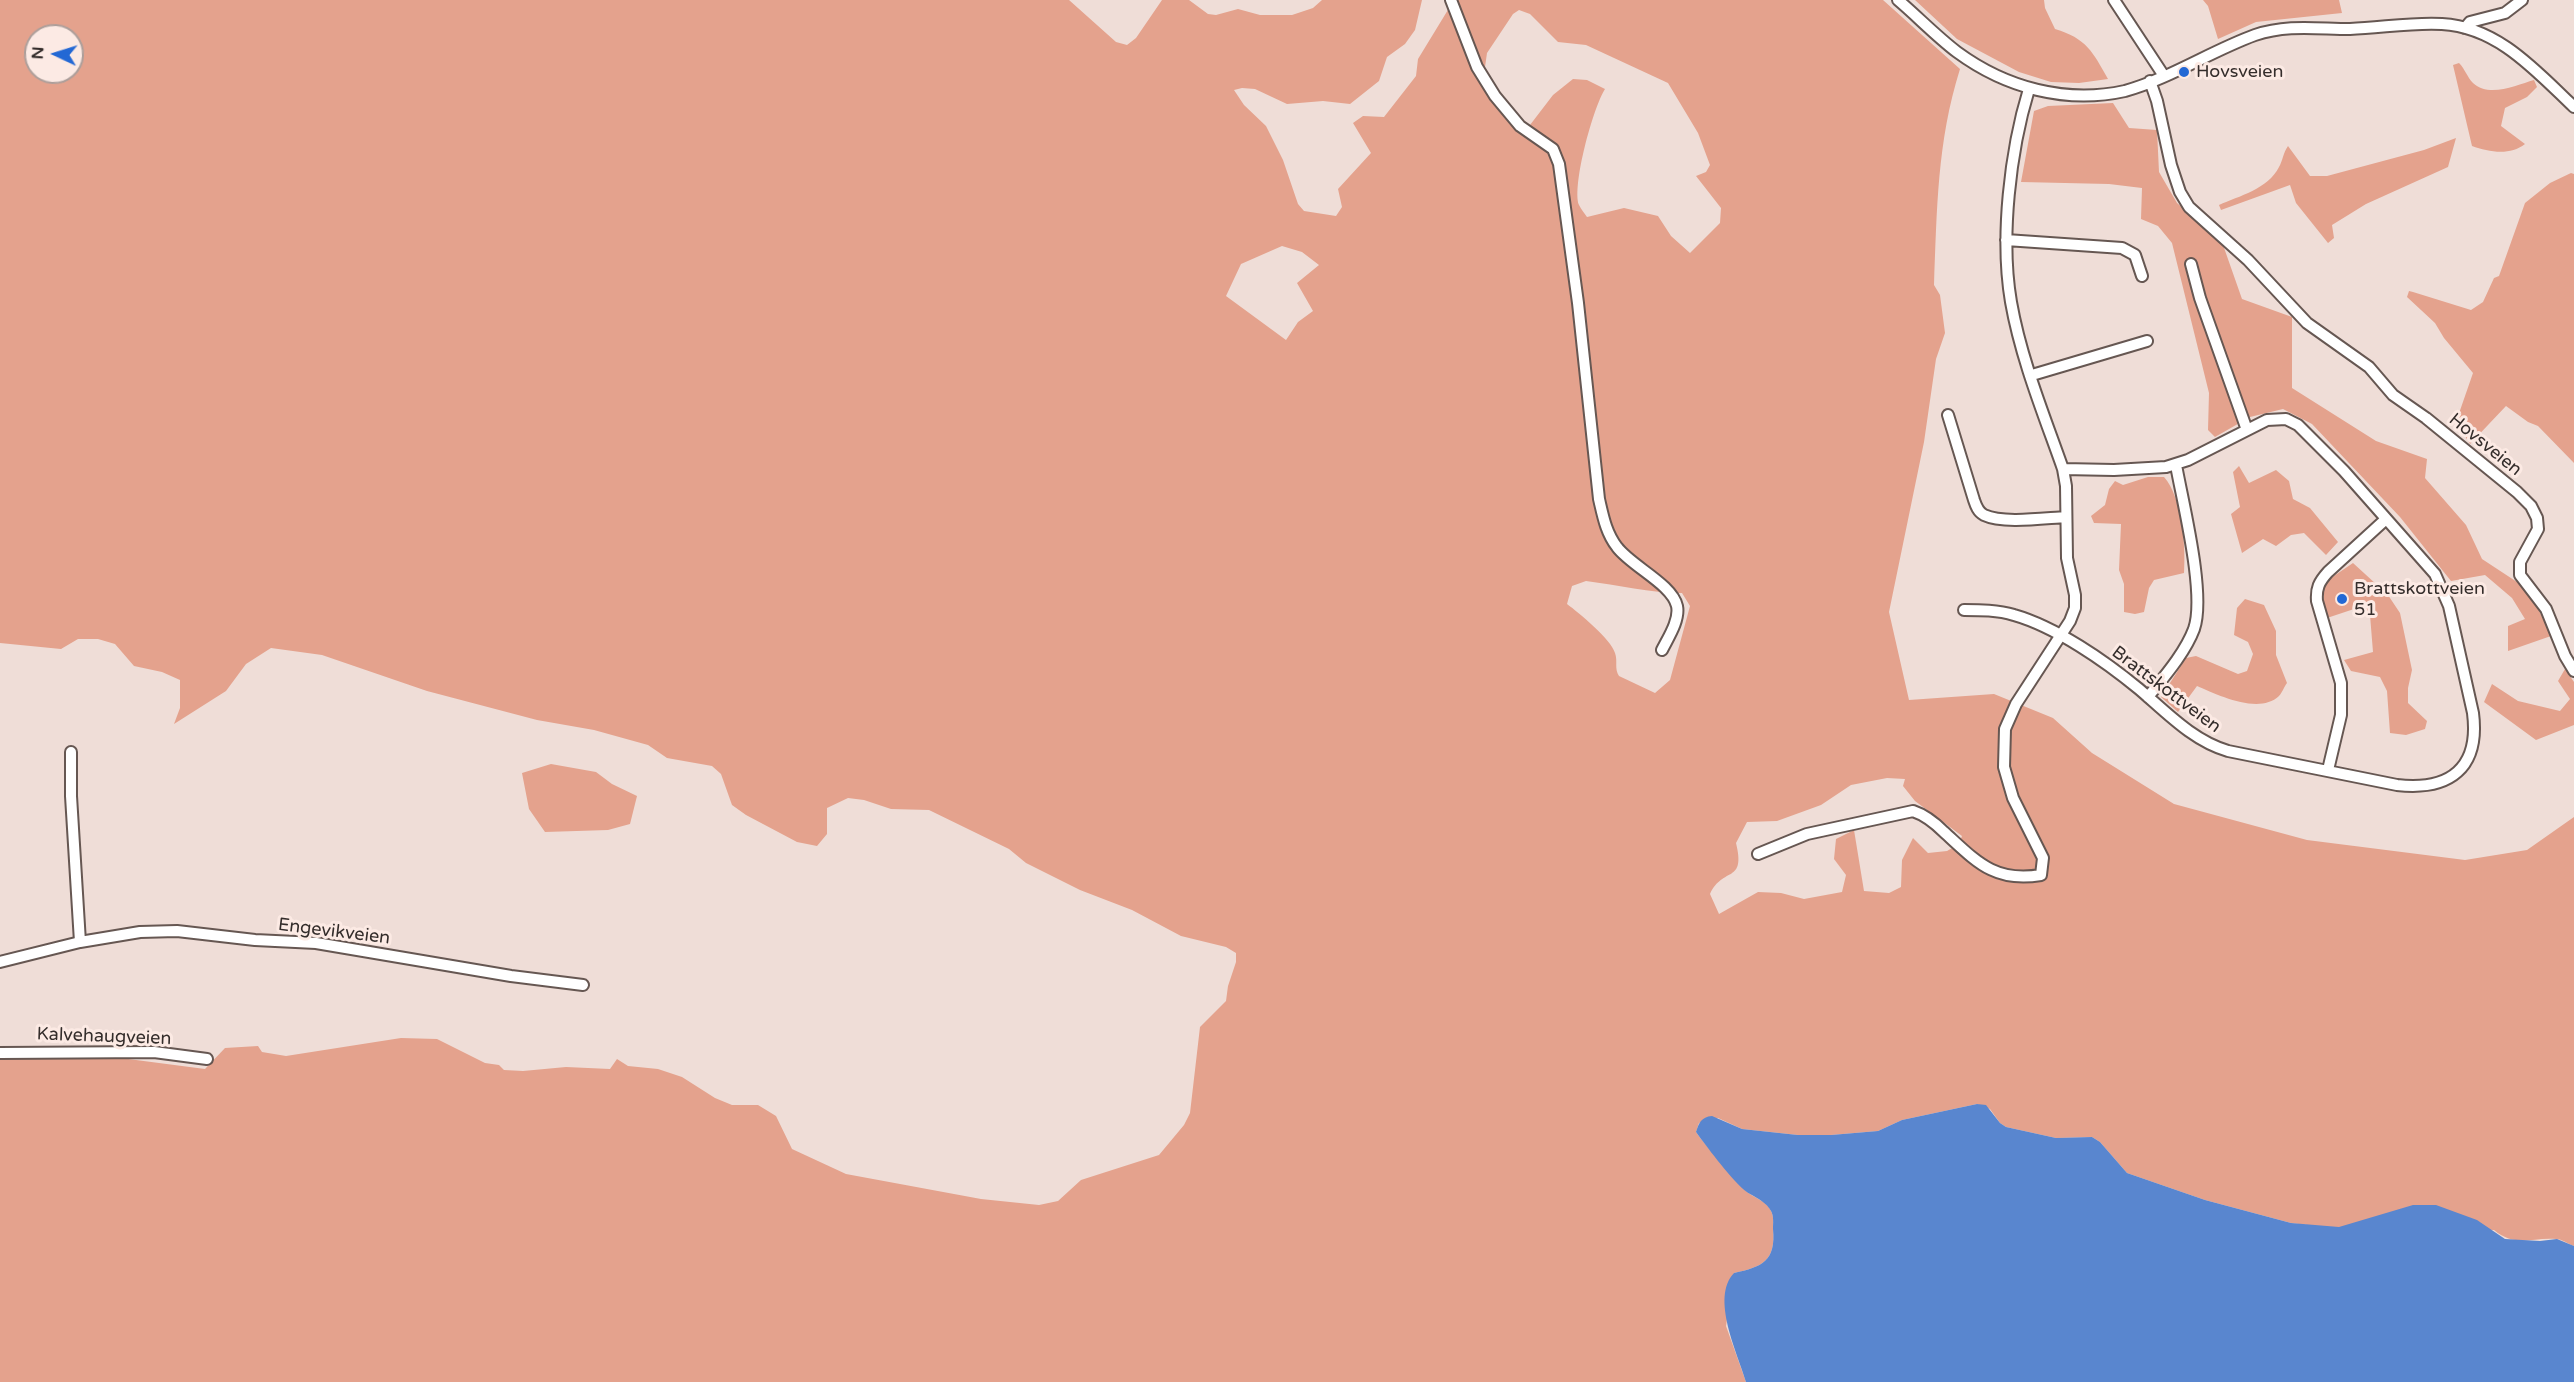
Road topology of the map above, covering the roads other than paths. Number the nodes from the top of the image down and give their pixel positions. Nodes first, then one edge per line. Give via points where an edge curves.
1 (1451, 0) edge
2 (1899, 0) edge
3 (2114, 0) edge
4 (2522, 0) edge
5 (2465, 28) junction
6 (2164, 76) junction
7 (2150, 81) junction
8 (2029, 89) junction
9 (2574, 106) edge
10 (2007, 240) junction
11 (2191, 264) dead end
12 (2142, 276) dead end
13 (2147, 341) dead end
14 (2032, 375) junction
15 (1948, 415) dead end
16 (2247, 430) junction
17 (2176, 465) junction
18 (2063, 469) junction
19 (2066, 518) junction
20 (2386, 519) junction
21 (1964, 610) dead end
22 (2061, 637) junction
23 (1662, 650) dead end
24 (2574, 671) edge
25 (2148, 697) junction
26 (71, 753) dead end
27 (2328, 770) junction
28 (1758, 854) dead end
29 (80, 942) junction
30 (0, 962) edge
31 (583, 985) dead end
32 (0, 1053) edge
33 (207, 1059) dead end

1 - 23 street via 1477,67 1495,96 1520,126 1553,149 1559,164 1604,523 1618,549 1666,590 1677,606
2 - 8 street via 1973,63
3 - 6 street
4 - 5 street via 2505,13 2470,22
5 - 6 street via 2432,24 2278,29 2242,40
5 - 9 street via 2507,47
6 - 7 street
7 - 8 street via 2105,95 2061,95
7 - 24 street, Hovsveien via 2171,165 2189,207 2242,254 2307,323 2368,367 2394,395 2531,506 2538,529 2522,556 2520,575 2546,609
8 - 10 street via 2016,133
10 - 12 street via 2122,248 2134,255
10 - 14 street via 2012,304
11 - 16 street
13 - 14 street
14 - 18 street
15 - 19 street via 1980,512 2002,518
16 - 17 street, Brattskottveien
16 - 20 street, Brattskottveien via 2276,418 2300,427
17 - 18 street, Brattskottveien
17 - 25 street via 2198,610 2190,637
18 - 19 street
19 - 22 street via 2067,558 2076,602
20 - 27 street via 2328,572 2316,589 2341,683 2341,716
20 - 27 street, Brattskottveien via 2429,567 2443,589 2472,702 2473,743 2457,772 2428,786 2397,785
21 - 22 street, Brattskottveien via 2014,615
22 - 25 street, Brattskottveien
22 - 28 street via 2016,704 2005,729 2004,767 2013,798 2043,858 2041,875 2023,878 1984,868 1928,819 1913,812 1807,834
25 - 27 street, Brattskottveien via 2215,747
26 - 29 street
29 - 30 street, Engevikveien
29 - 31 street, Engevikveien via 140,932 177,931 316,943
32 - 33 street, Kalvehaugveien via 154,1052

